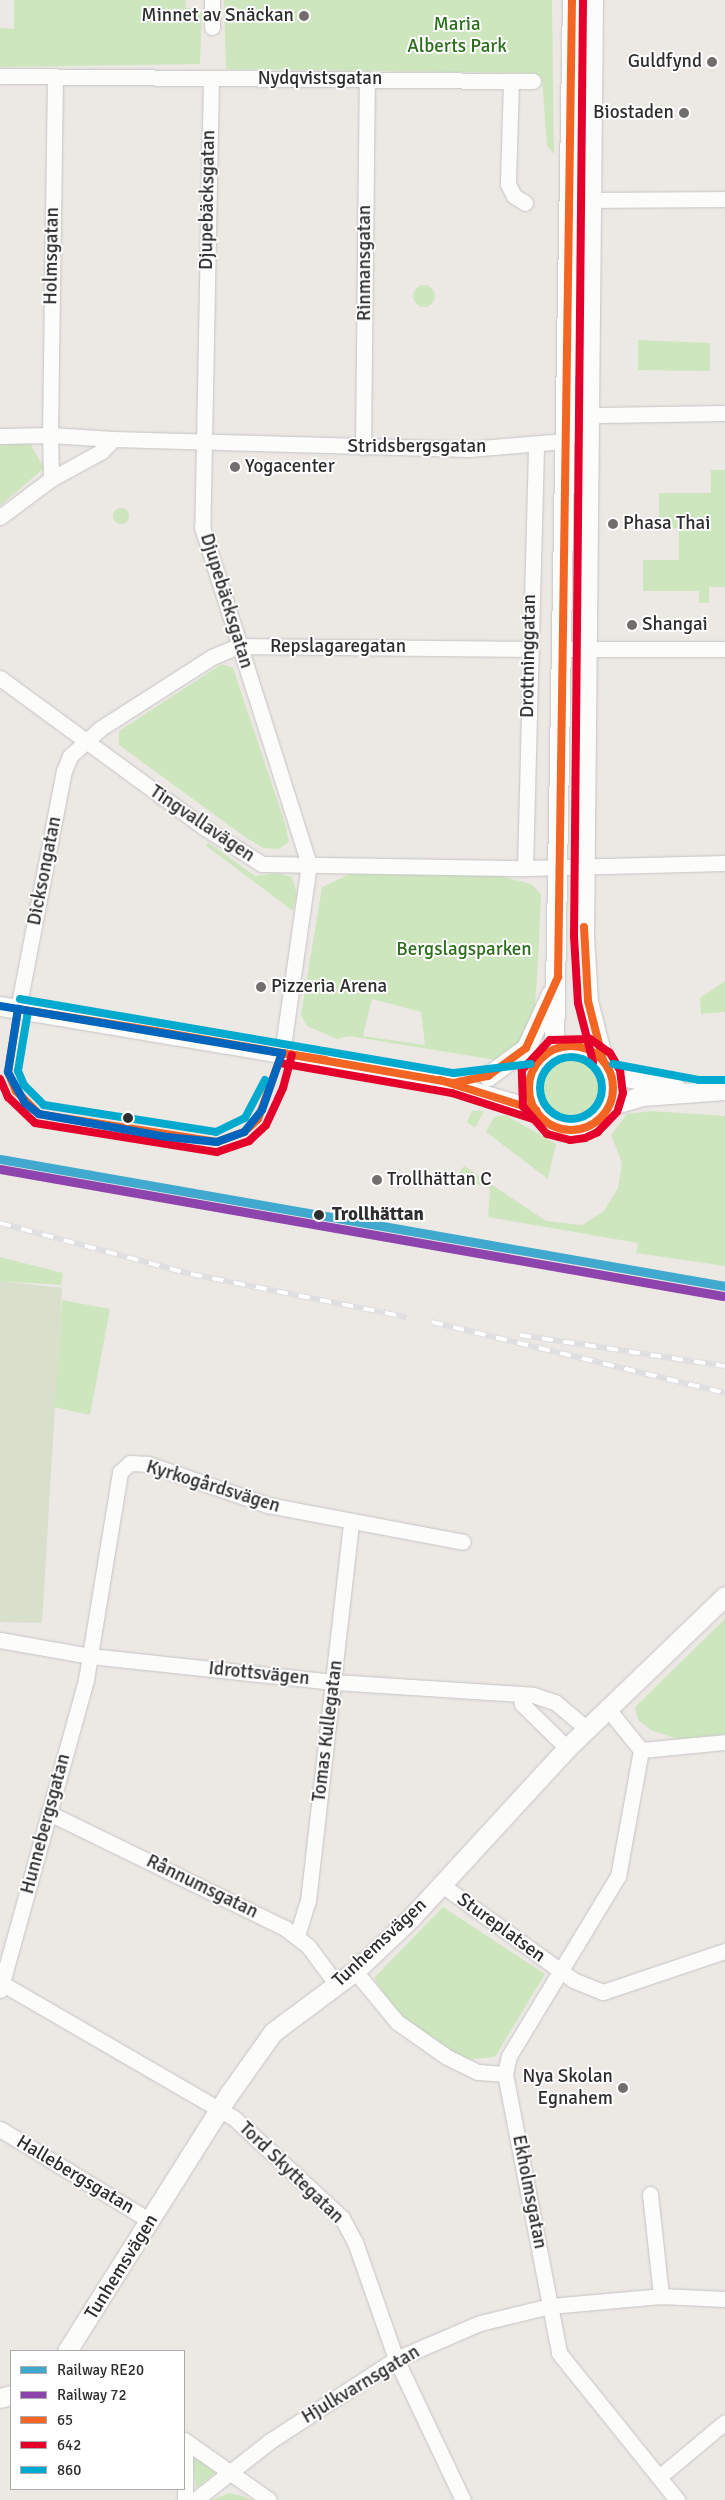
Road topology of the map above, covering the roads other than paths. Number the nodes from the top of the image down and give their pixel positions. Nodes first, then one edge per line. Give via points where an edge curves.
1 (212, 0) edge
2 (572, 0) edge
3 (593, 0) edge
4 (212, 27) dead end
5 (0, 76) edge
6 (54, 76) junction
7 (211, 78) junction
8 (367, 79) junction
9 (512, 81) junction
10 (532, 81) dead end
11 (591, 200) junction
12 (725, 200) edge
13 (525, 203) dead end
14 (725, 413) edge
15 (590, 417) junction
16 (50, 435) junction
17 (0, 436) edge
18 (113, 439) junction
19 (565, 440) junction
20 (203, 442) junction
21 (536, 444) junction
22 (363, 447) junction
23 (51, 479) junction
24 (0, 517) edge
25 (238, 646) junction
26 (563, 648) junction
27 (725, 648) edge
28 (528, 649) junction
29 (588, 649) junction
30 (0, 678) edge
31 (87, 743) junction
32 (725, 863) edge
33 (309, 864) junction
34 (584, 866) junction
35 (525, 868) junction
36 (559, 868) junction
37 (558, 977) junction
38 (9, 1007) edge
39 (554, 1049) junction
40 (282, 1053) junction
41 (607, 1067) junction
42 (531, 1074) junction
43 (488, 1076) junction
44 (454, 1083) junction
45 (698, 1090) junction
46 (725, 1090) edge
47 (609, 1106) junction
48 (536, 1110) junction
49 (351, 1524) junction
50 (463, 1542) dead end
51 (725, 1596) edge
52 (0, 1640) edge
53 (90, 1656) junction
54 (334, 1682) junction
55 (520, 1695) junction
56 (608, 1709) junction
57 (587, 1729) junction
58 (725, 1742) edge
59 (568, 1748) junction
60 (641, 1750) junction
61 (48, 1813) junction
62 (442, 1885) junction
63 (297, 1936) junction
64 (725, 1951) edge
65 (355, 1971) junction
66 (560, 1971) junction
67 (337, 1985) junction
68 (2, 1987) edge
69 (505, 2074) junction
70 (220, 2108) junction
71 (0, 2129) edge
72 (650, 2194) dead end
73 (150, 2221) junction
74 (661, 2296) junction
75 (725, 2300) edge
76 (550, 2306) junction
77 (68, 2350) edge
78 (396, 2359) junction
79 (725, 2422) edge
80 (185, 2442) edge
81 (230, 2470) junction
82 (659, 2477) junction
83 (195, 2500) edge
84 (268, 2500) edge
85 (463, 2500) edge
86 (677, 2500) edge

1 - 4 street
2 - 19 street, Drottninggatan
3 - 11 street
5 - 6 street, Nydqvistsgatan
6 - 7 street, Nydqvistsgatan
6 - 16 street, Holmsgatan
7 - 8 street, Nydqvistsgatan
7 - 20 street, Djupebäcksgatan
8 - 9 street, Nydqvistsgatan
8 - 22 street, Rinmansgatan
9 - 10 street, Nydqvistsgatan
9 - 13 street via 508,184 514,196
11 - 12 street
11 - 15 street
14 - 15 street
15 - 19 street
15 - 29 street
16 - 17 street
16 - 18 street
16 - 23 street
18 - 20 street, Stridsbergsgatan
18 - 23 street via 102,451
19 - 21 street, Stridsbergsgatan
19 - 26 street, Drottninggatan
20 - 22 street, Stridsbergsgatan
20 - 25 street, Djupebäcksgatan via 202,528
21 - 22 street, Stridsbergsgatan via 469,449
21 - 28 street, Drottninggatan
23 - 24 street
25 - 28 street, Repslagaregatan
25 - 31 street, Repslagaregatan via 188,672 101,728
25 - 33 street, Djupebäcksgatan via 283,772
26 - 29 street
26 - 36 street, Drottninggatan
27 - 29 street
28 - 35 street, Drottninggatan
29 - 34 street
30 - 31 street, Tingvallavägen
31 - 33 street, Tingvallavägen via 247,858 279,866
31 - 38 street, Dicksongatan via 70,756 64,771
32 - 34 street, Tingvallavägen
33 - 35 street, Tingvallavägen
33 - 40 street, Djupebäcksgatan
34 - 36 street, Tingvallavägen
34 - 41 street via 588,1001
35 - 36 street, Tingvallavägen
36 - 37 street, Drottninggatan
37 - 39 street, Drottninggatan
37 - 43 street via 543,1018 526,1048
38 - 40 street
39 - 41 street via 580,1046
39 - 42 street
40 - 44 street
41 - 45 street
41 - 47 street
42 - 43 street
42 - 48 street via 529,1093
43 - 44 street
44 - 48 street
45 - 46 street
45 - 47 street via 642,1096
47 - 48 street via 592,1124 572,1130 551,1125
49 - 50 street, Kyrkogårdsvägen
49 - 53 street, Kyrkogårdsvägen via 268,1505 148,1464 130,1464 120,1472
49 - 54 street, Tomas Kullegatan
51 - 56 street, Tunhemsvägen
52 - 53 street, Idrottsvägen
53 - 54 street, Idrottsvägen
53 - 61 street, Hunnebergsgatan
54 - 55 street, Idrottsvägen via 502,1690
54 - 63 street, Tomas Kullegatan via 308,1901
55 - 57 street, Idrottsvägen via 555,1702
55 - 59 street via 522,1704
56 - 57 street, Tunhemsvägen
56 - 60 street
57 - 59 street, Tunhemsvägen
58 - 60 street
59 - 62 street, Tunhemsvägen
60 - 66 street, Ekholmsgatan via 618,1876
61 - 63 street, Rånnumsgatan
61 - 68 street, Hunnebergsgatan
62 - 65 street, Tunhemsvägen
62 - 66 street, Stureplatsen
63 - 67 street, Rånnumsgatan
64 - 66 street, Stureplatsen via 609,1991 591,1988
65 - 67 street, Tunhemsvägen
65 - 69 street via 397,2022 447,2057 478,2072
66 - 69 street, Ekholmsgatan via 509,2056
67 - 70 street, Tunhemsvägen via 272,2032
68 - 70 street, Tord Skyttegatan
69 - 76 street, Ekholmsgatan
70 - 73 street, Tunhemsvägen
70 - 78 street, Tord Skyttegatan via 284,2160 342,2218 355,2242
71 - 73 street, Hallebergsgatan
72 - 74 street
73 - 77 street, Tunhemsvägen
74 - 75 street, Hjulkvarnsgatan
74 - 76 street, Hjulkvarnsgatan
76 - 78 street, Hjulkvarnsgatan via 480,2322
76 - 82 street, Ekholmsgatan via 559,2353
78 - 81 street, Hjulkvarnsgatan
78 - 85 street, Tord Skyttegatan
79 - 82 street
80 - 81 street
81 - 83 street, Hjulkvarnsgatan
81 - 84 street
82 - 86 street, Ekholmsgatan

